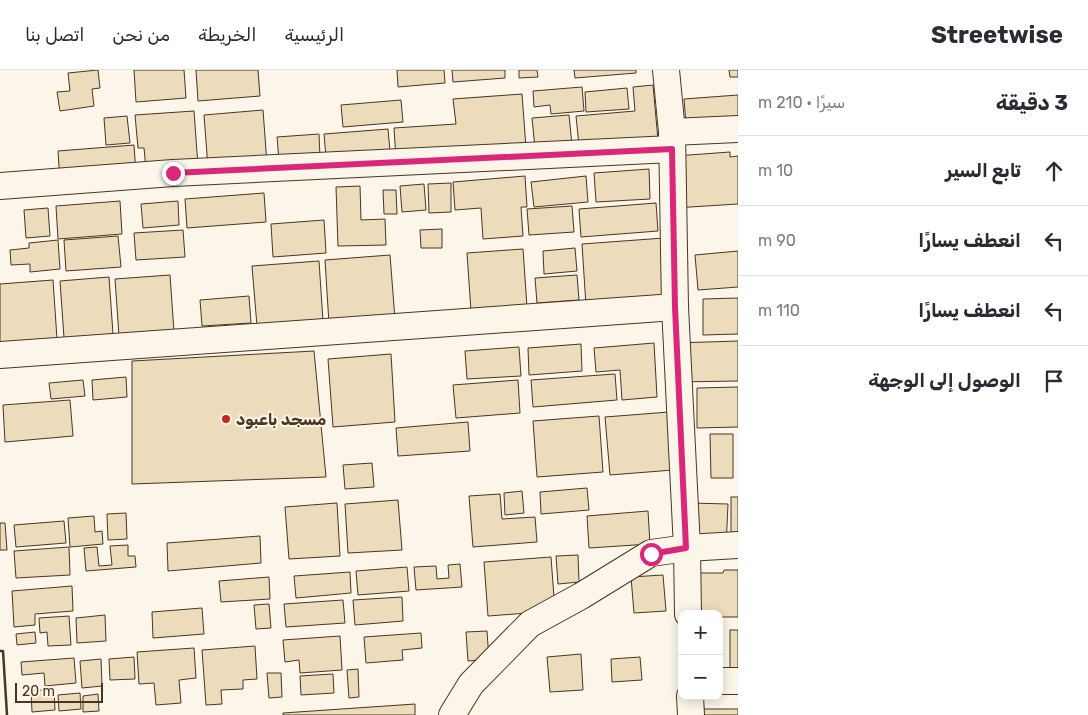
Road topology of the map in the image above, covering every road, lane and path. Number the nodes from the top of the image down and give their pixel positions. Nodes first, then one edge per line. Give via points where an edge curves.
1 (666, 70) edge
2 (738, 129) edge
3 (672, 141) junction
4 (0, 186) edge
5 (675, 307) junction
6 (0, 355) edge
7 (738, 545) edge
8 (686, 548) junction
9 (688, 610) edge
10 (723, 681) edge
11 (738, 681) edge
12 (690, 700) edge
13 (452, 715) edge
14 (691, 715) edge

1 - 3 street
2 - 3 street
3 - 4 street
3 - 5 street
5 - 6 street
5 - 8 street
7 - 8 street
8 - 9 street
8 - 13 street via 651,554 530,624 471,684
10 - 11 street
12 - 14 street

